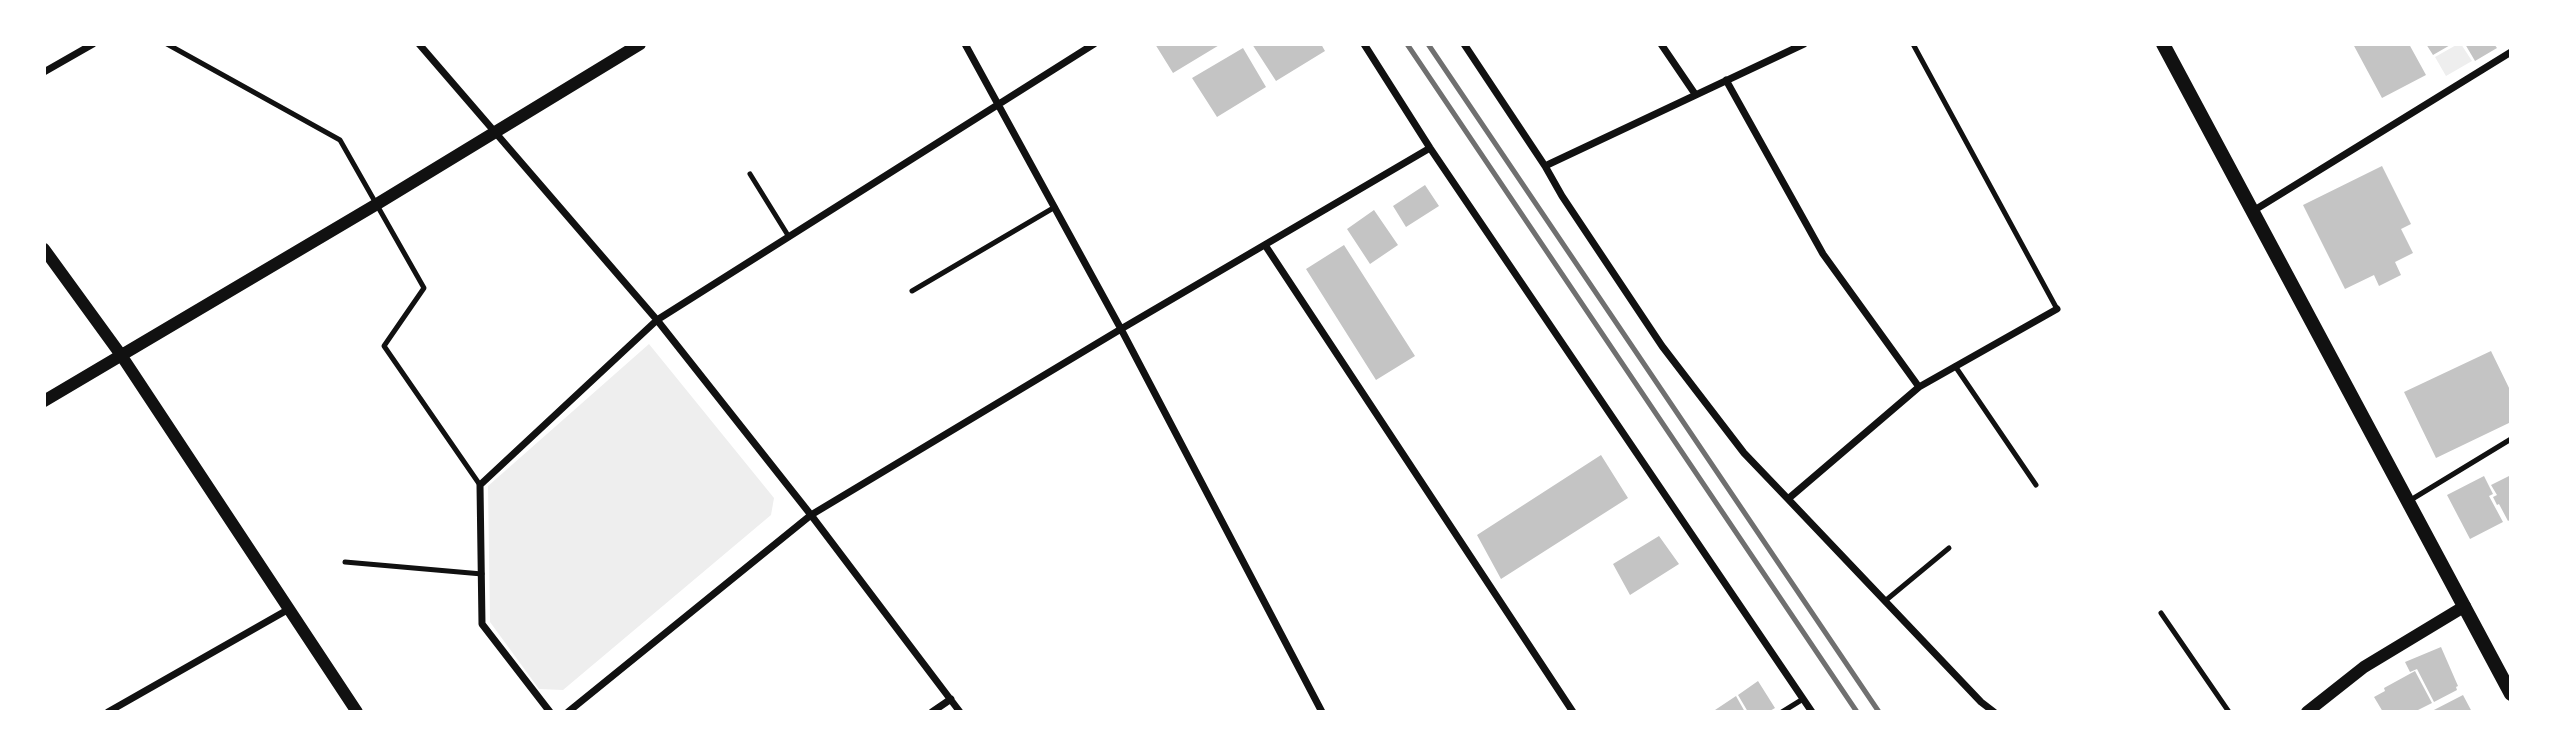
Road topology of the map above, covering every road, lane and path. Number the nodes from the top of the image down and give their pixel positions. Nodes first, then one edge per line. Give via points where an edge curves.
1 (93, 44) edge
2 (167, 44) edge
3 (419, 44) edge
4 (640, 44) edge
5 (965, 44) edge
6 (1094, 44) edge
7 (1364, 44) edge
8 (1464, 44) edge
9 (1661, 44) edge
10 (1804, 44) edge
11 (1913, 44) edge
12 (2163, 44) edge
13 (2511, 52) edge
14 (44, 72) edge
15 (1726, 80) junction
16 (1695, 94) junction
17 (999, 105) junction
18 (494, 133) junction
19 (1430, 148) junction
20 (1545, 166) junction
21 (750, 174) dead end
22 (377, 204) junction
23 (1055, 207) junction
24 (2253, 212) junction
25 (789, 237) junction
26 (1265, 245) junction
27 (44, 250) edge
28 (912, 291) dead end
29 (2057, 309) joint
30 (657, 320) junction
31 (1121, 329) junction
32 (121, 355) junction
33 (1955, 365) junction
34 (1919, 387) junction
35 (44, 401) edge
36 (2511, 439) edge
37 (480, 485) junction
38 (2036, 485) dead end
39 (1787, 499) junction
40 (2409, 501) junction
41 (811, 515) junction
42 (1949, 548) dead end
43 (345, 562) dead end
44 (482, 574) junction
45 (1885, 601) junction
46 (2465, 606) junction
47 (289, 609) junction
48 (2161, 613) dead end
49 (2511, 694) edge
50 (951, 699) junction
51 (1803, 699) junction
52 (108, 712) edge
53 (357, 712) edge
54 (550, 712) edge
55 (568, 712) edge
56 (932, 712) edge
57 (960, 712) edge
58 (1322, 712) edge
59 (1573, 712) edge
60 (1782, 712) edge
61 (1812, 712) edge
62 (1994, 712) edge
63 (2229, 712) edge
64 (2307, 712) edge

1 - 14 street
2 - 22 lane via 340,140
3 - 18 street
4 - 18 street
5 - 17 street
6 - 17 street
7 - 19 street
8 - 20 street
9 - 16 street
10 - 15 street
11 - 29 lane
12 - 24 main road
13 - 24 street
15 - 16 street
15 - 34 street via 1823,254
16 - 20 street
17 - 23 street
17 - 25 street
18 - 22 street
18 - 30 street
19 - 26 street
19 - 51 street
20 - 39 street via 1662,346 1744,453
21 - 25 lane
22 - 32 street
22 - 37 lane via 424,288 384,346
23 - 28 lane
23 - 31 street
24 - 40 main road
25 - 30 street
26 - 31 street
26 - 59 street
27 - 32 street
29 - 33 street
30 - 37 street
30 - 41 street
31 - 41 street
31 - 58 street
32 - 35 street
32 - 47 street
33 - 34 street
33 - 38 lane
34 - 39 street
36 - 40 lane
37 - 44 street
39 - 45 street
40 - 46 main road
41 - 50 street
41 - 55 street
42 - 45 lane
43 - 44 lane
44 - 54 street via 482,625
45 - 62 street
46 - 49 main road
46 - 64 street via 2364,667
47 - 52 street
47 - 53 street
48 - 63 lane
50 - 56 street
50 - 57 street
51 - 60 lane
51 - 61 street

